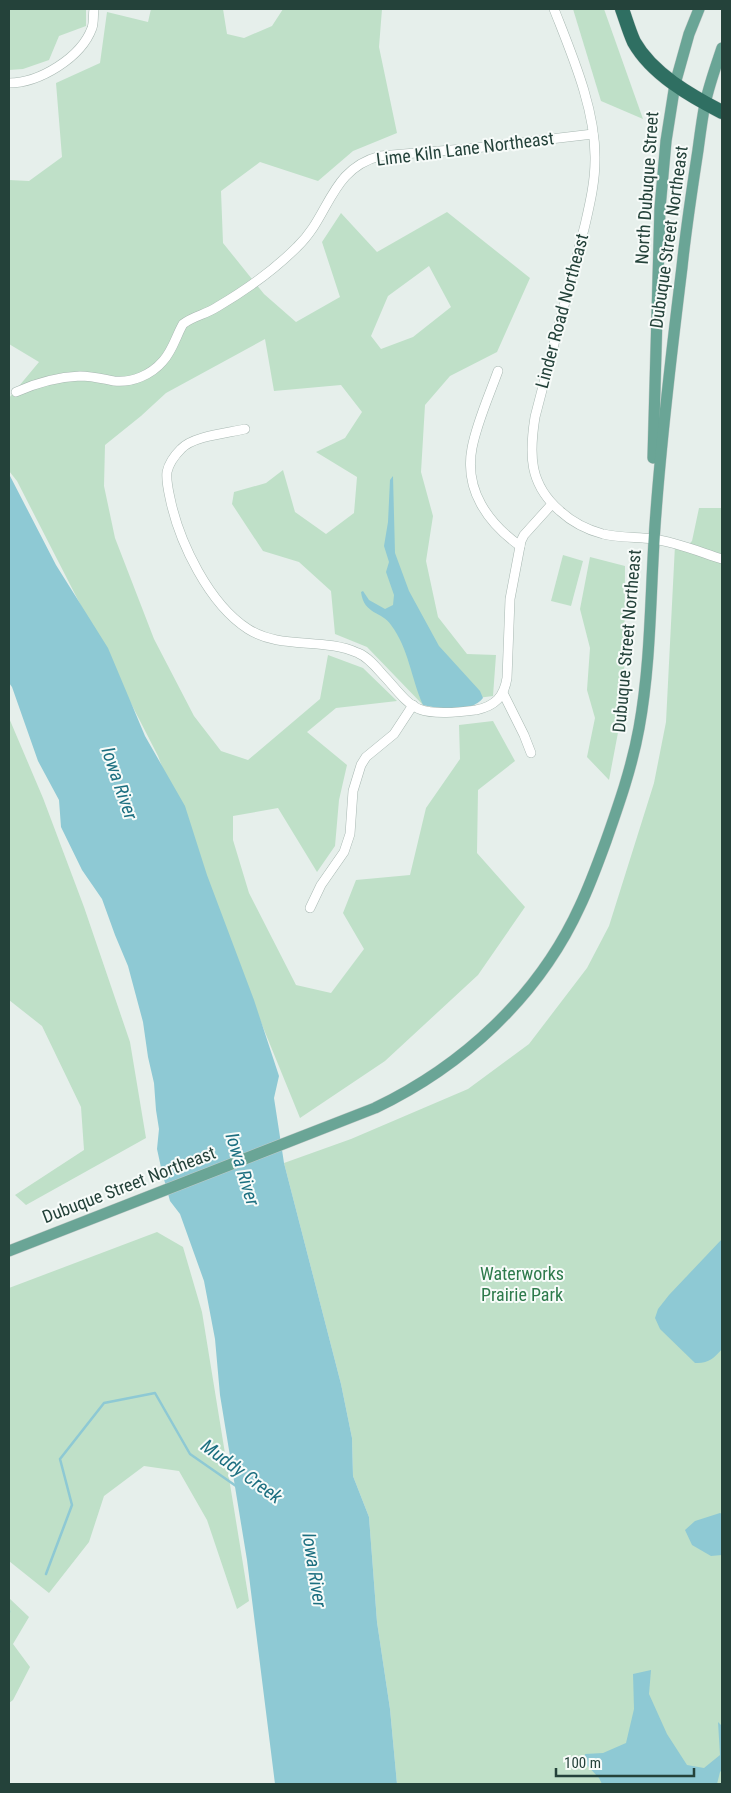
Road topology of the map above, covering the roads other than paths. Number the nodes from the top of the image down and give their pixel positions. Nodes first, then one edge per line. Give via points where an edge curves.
1 (94, 9) edge
2 (554, 9) edge
3 (622, 9) edge
4 (699, 9) edge
5 (722, 48) edge
6 (9, 83) edge
7 (674, 84) junction
8 (705, 103) junction
9 (722, 112) edge
10 (593, 134) junction
11 (498, 371) dead end
12 (16, 392) dead end
13 (245, 429) dead end
14 (552, 504) junction
15 (655, 524) junction
16 (654, 539) junction
17 (520, 546) junction
18 (722, 559) edge
19 (503, 693) junction
20 (413, 704) junction
21 (530, 753) dead end
22 (310, 908) dead end
23 (9, 1251) edge

1 - 6 street via 92,28 78,51 60,66 22,83
2 - 10 street, Linder Road Northeast via 588,106
3 - 7 highway via 644,57
4 - 7 main road, North Dubuque Street
5 - 8 main road, Dubuque Street Northeast
7 - 8 highway
7 - 15 main road, North Dubuque Street via 660,208 653,443
8 - 9 highway
8 - 15 main road, Dubuque Street Northeast via 667,384
10 - 12 street, Lime Kiln Lane Northeast via 370,159 350,170 342,179 303,241 266,276 183,324 163,362 144,376 114,381 91,376 68,377
10 - 14 street, Linder Road Northeast via 592,194 534,417 531,442 536,477
11 - 17 street via 472,449 472,478 478,500 494,524
13 - 20 street via 185,445 167,471 172,509 189,556 235,620 248,629 283,642 312,643 360,654
14 - 16 street, Linder Road Northeast via 572,520 596,532
14 - 17 street via 524,535
15 - 16 main road, Dubuque Street Northeast
16 - 18 street, Linder Road Northeast
16 - 23 main road, Dubuque Street Northeast via 651,617 639,729 630,770 580,907 567,933 517,1003 458,1058 382,1104
17 - 19 street via 510,599 507,678
19 - 20 street via 488,706 465,711 432,711 419,709
19 - 21 street
20 - 22 street via 394,734 361,764 353,791 350,834 344,852 321,885

